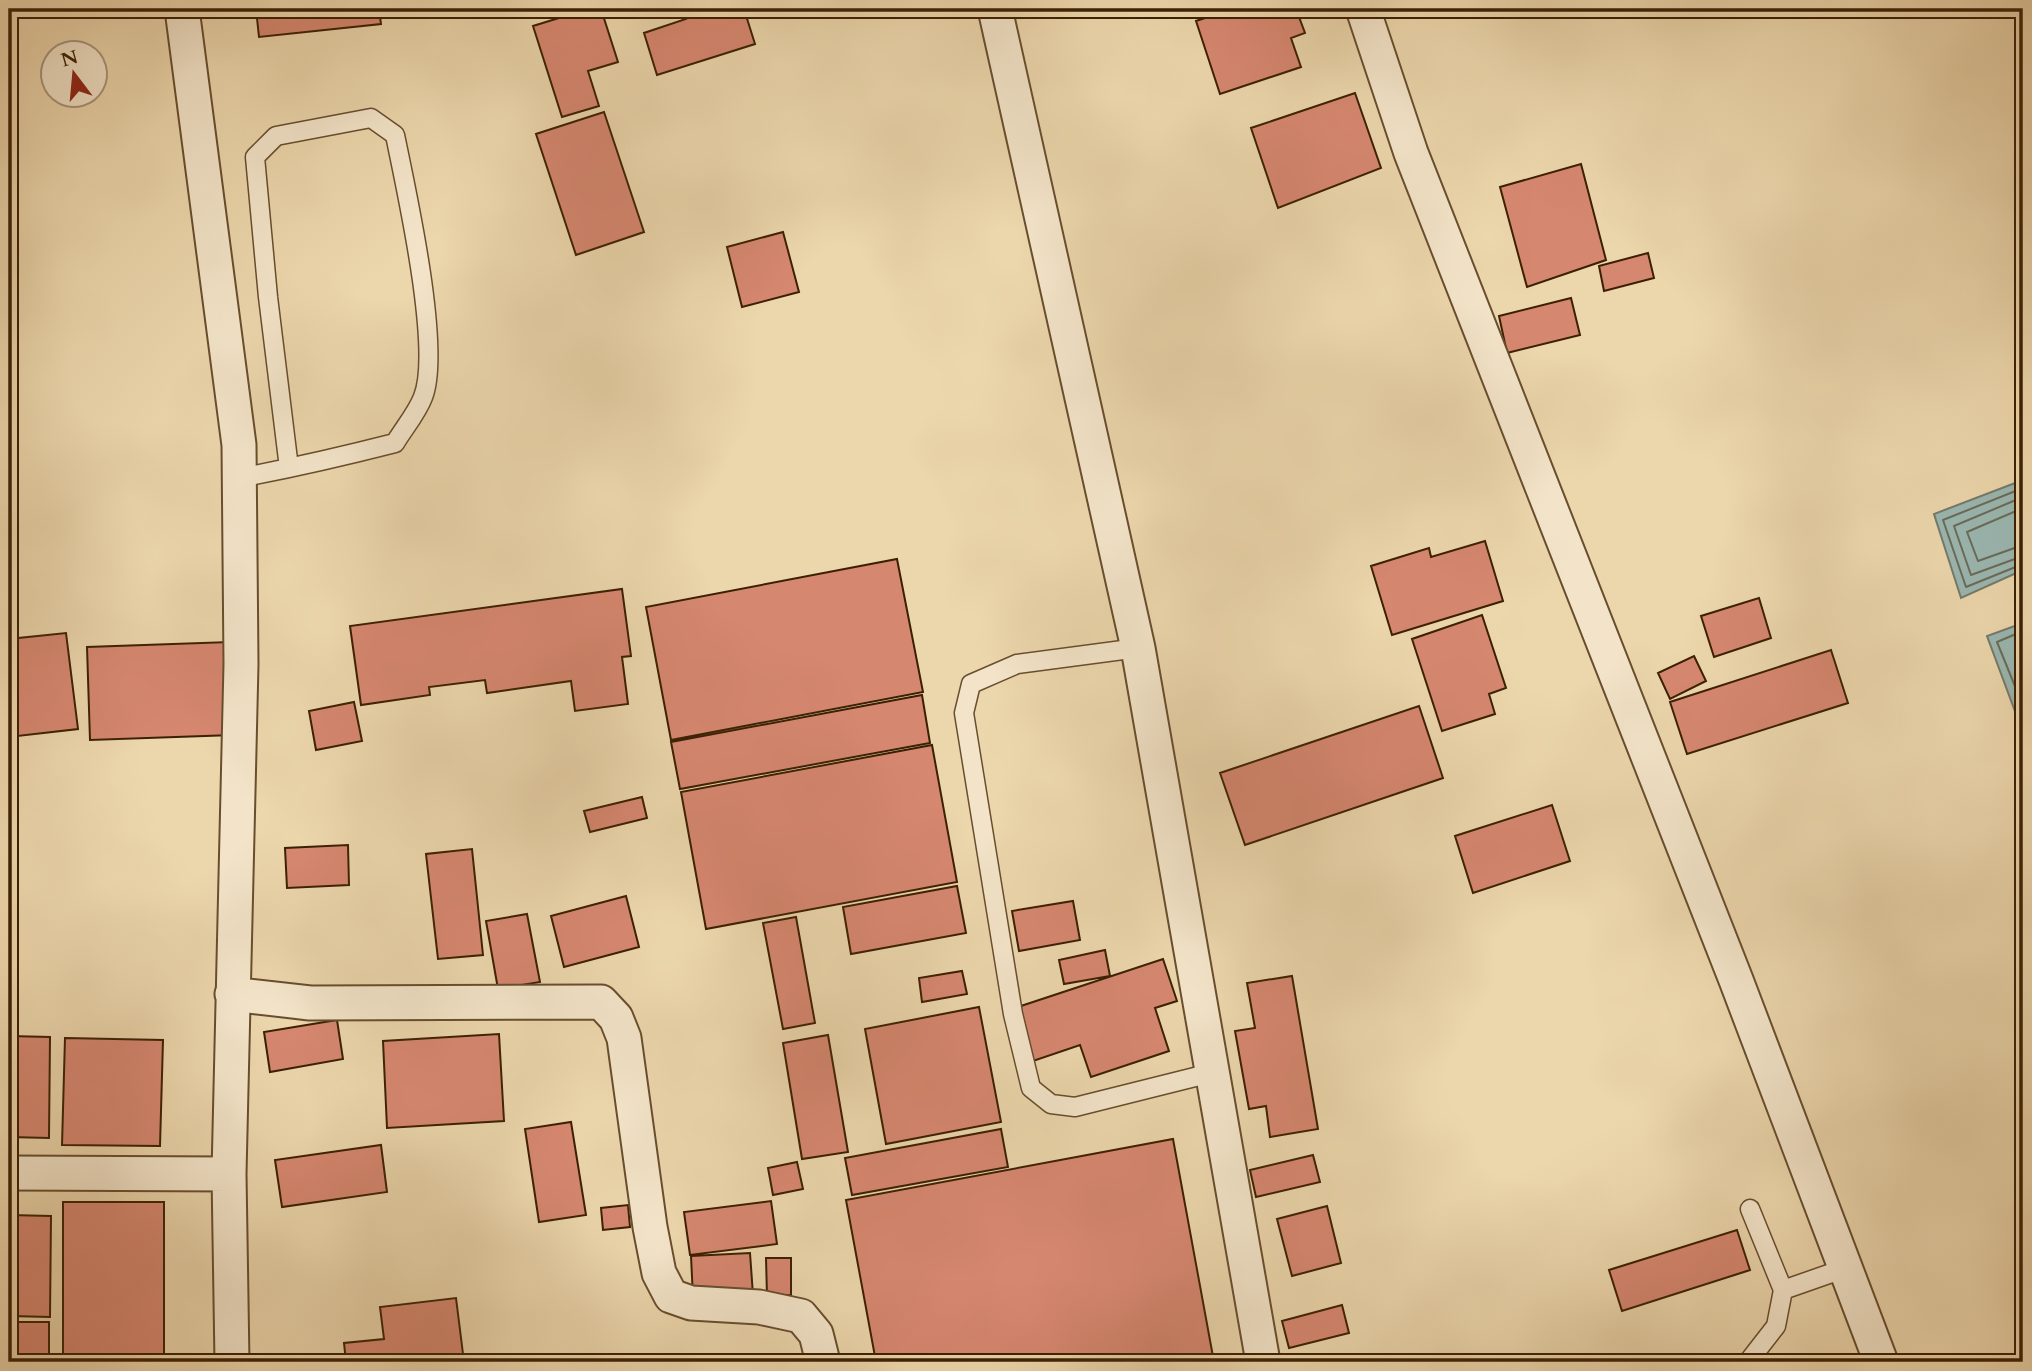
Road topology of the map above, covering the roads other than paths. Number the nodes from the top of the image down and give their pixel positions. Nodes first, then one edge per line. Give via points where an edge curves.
1 (181, 9) edge
2 (995, 9) edge
3 (1363, 9) edge
4 (289, 468) junction
5 (239, 478) junction
6 (1138, 649) junction
7 (232, 994) junction
8 (1211, 1073) junction
9 (9, 1173) edge
10 (229, 1174) junction
11 (1750, 1209) dead end
12 (1843, 1269) junction
13 (1783, 1290) junction
14 (232, 1362) edge
15 (823, 1362) edge
16 (1263, 1362) edge
17 (1748, 1362) edge
18 (1881, 1362) edge

1 - 5 street via 239,445
2 - 6 street
3 - 12 street via 1410,153 1735,980
4 - 4 lane via 395,443 424,396 428,355 410,208 395,135 371,118 276,136 255,157
4 - 5 lane
5 - 7 street via 241,664
6 - 8 street
6 - 8 lane via 1017,664 971,684 964,713 1013,1014 1031,1088 1051,1104 1075,1107
7 - 10 street
7 - 15 street via 310,1003 601,1002 616,1018 624,1038 650,1227 659,1272 671,1296 691,1303 759,1307 801,1316 816,1334
8 - 16 street
9 - 10 street
10 - 14 street
11 - 13 lane
12 - 13 lane
12 - 18 street
13 - 17 lane via 1776,1326

